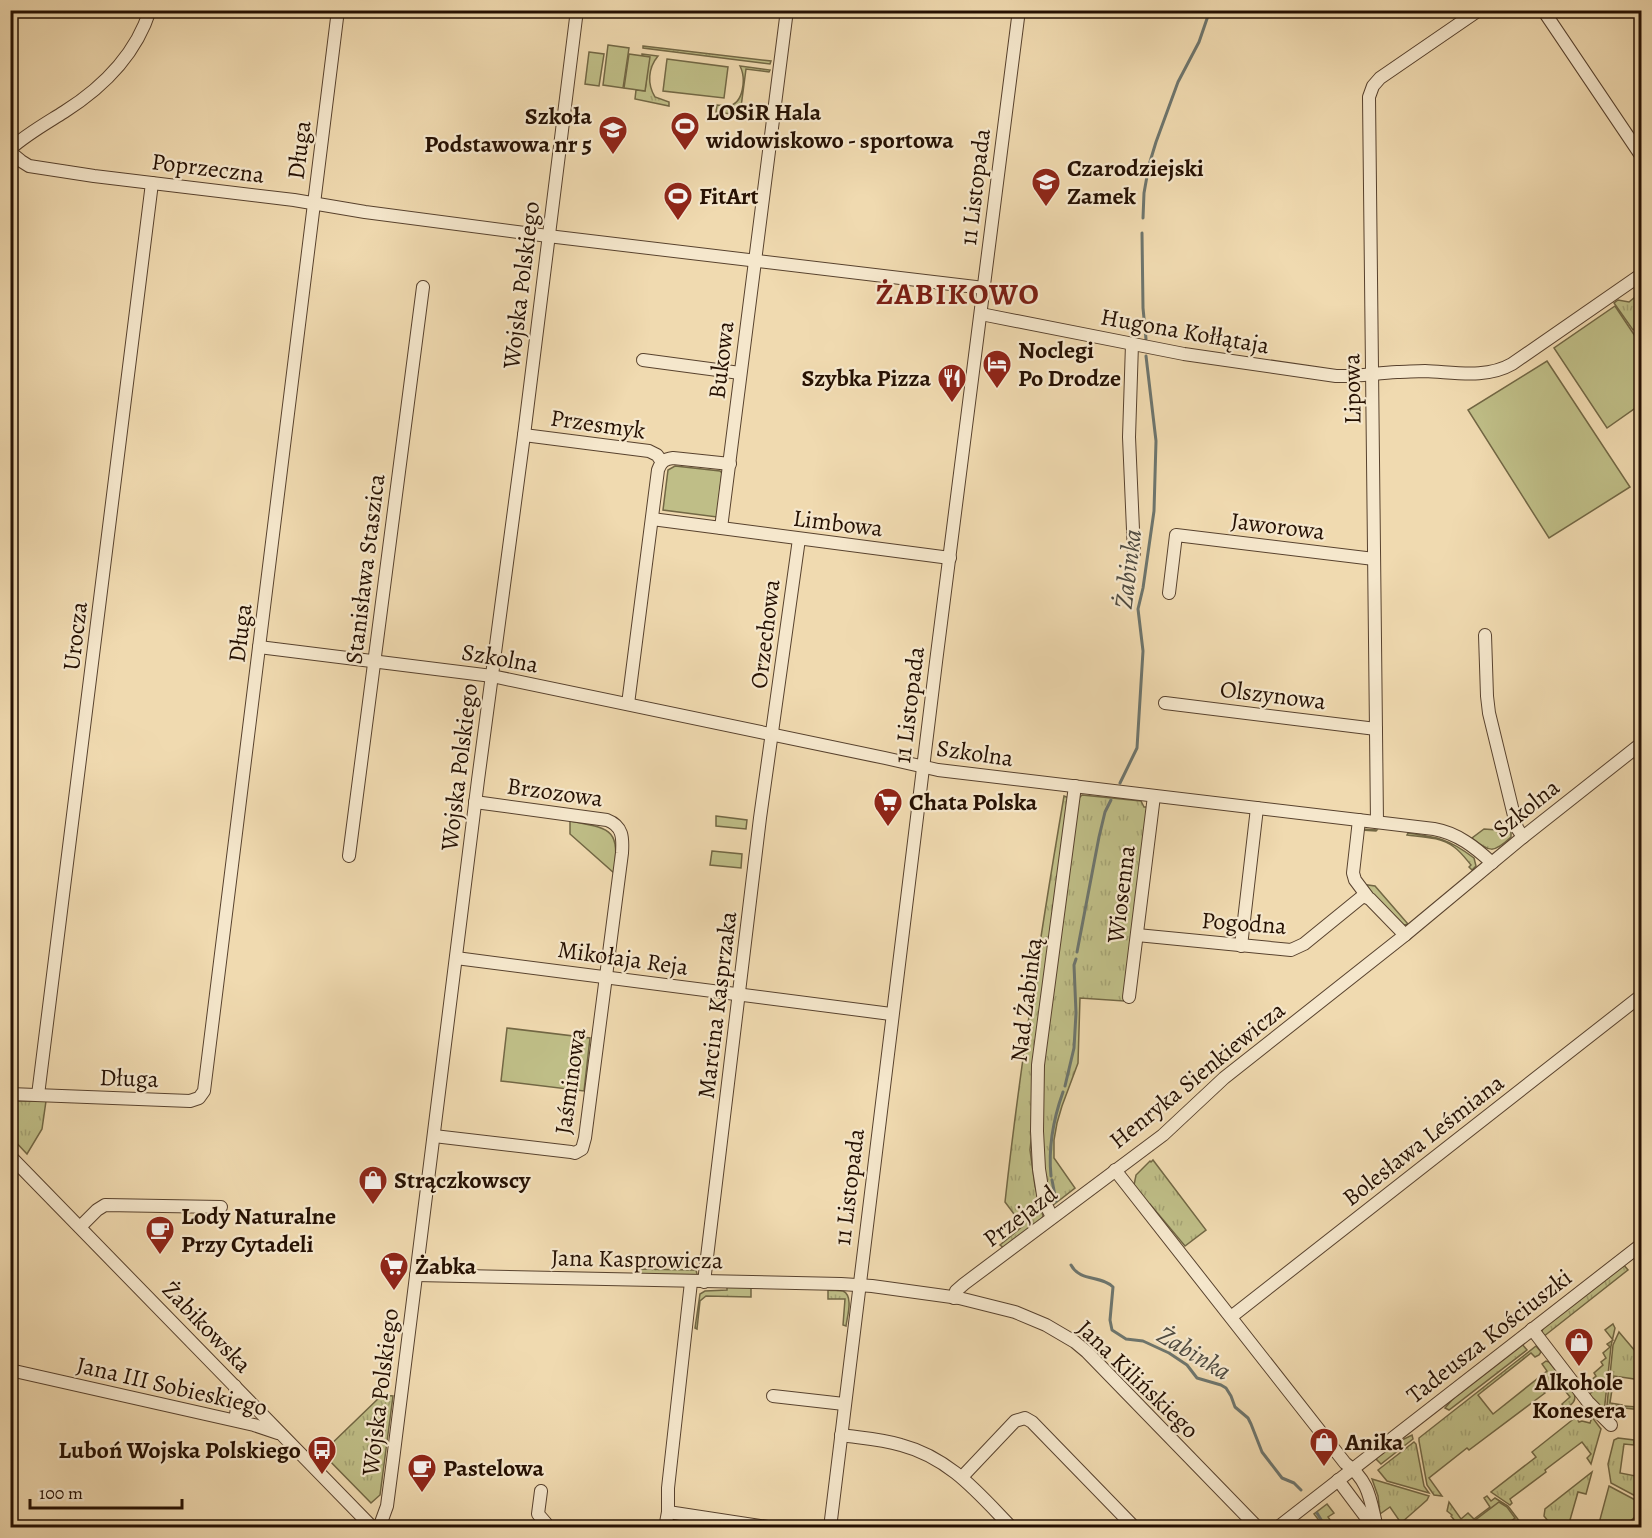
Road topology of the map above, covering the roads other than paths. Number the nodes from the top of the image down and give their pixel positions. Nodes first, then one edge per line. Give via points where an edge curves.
1 (150, 10) edge
2 (338, 10) edge
3 (577, 10) edge
4 (787, 10) edge
5 (1018, 10) edge
6 (1479, 10) edge
7 (1543, 10) edge
8 (10, 150) edge
9 (1641, 158) edge
10 (152, 183) junction
11 (313, 203) junction
12 (548, 236) junction
13 (755, 261) junction
14 (1641, 274) edge
15 (423, 286) dead end
16 (984, 288) junction
17 (981, 314) junction
18 (1132, 344) junction
19 (643, 360) dead end
20 (740, 373) junction
21 (1372, 375) junction
22 (524, 435) junction
23 (662, 462) junction
24 (730, 464) junction
25 (652, 519) junction
26 (722, 528) junction
27 (799, 539) junction
28 (1134, 553) dead end
29 (950, 558) junction
30 (1374, 559) junction
31 (1169, 592) dead end
32 (1485, 635) dead end
33 (259, 647) junction
34 (374, 660) junction
35 (492, 676) junction
36 (1165, 703) dead end
37 (628, 704) junction
38 (1376, 729) junction
39 (772, 734) junction
40 (1641, 743) edge
41 (922, 767) junction
42 (1075, 786) junction
43 (1154, 796) junction
44 (475, 802) junction
45 (1257, 808) junction
46 (1359, 820) junction
47 (1377, 822) junction
48 (1523, 837) junction
49 (349, 856) dead end
50 (1492, 863) junction
51 (1366, 896) junction
52 (1137, 935) junction
53 (1405, 935) junction
54 (1241, 946) junction
55 (456, 958) junction
56 (606, 977) junction
57 (739, 995) junction
58 (1641, 995) edge
59 (1130, 997) dead end
60 (891, 1014) junction
61 (10, 1094) edge
62 (38, 1095) junction
63 (440, 1137) junction
64 (10, 1156) edge
65 (1114, 1170) junction
66 (221, 1207) dead end
67 (1053, 1217) junction
68 (80, 1227) junction
69 (1641, 1244) edge
70 (416, 1275) junction
71 (698, 1282) junction
72 (858, 1285) junction
73 (954, 1298) junction
74 (1231, 1317) junction
75 (1532, 1329) junction
76 (10, 1370) edge
77 (235, 1386) junction
78 (773, 1396) dead end
79 (844, 1404) junction
80 (235, 1420) junction
81 (1611, 1425) dead end
82 (841, 1435) junction
83 (286, 1439) junction
84 (1353, 1468) junction
85 (962, 1477) junction
86 (1338, 1480) junction
87 (541, 1491) dead end
88 (668, 1512) junction
89 (373, 1527) edge
90 (379, 1527) edge
91 (550, 1527) edge
92 (665, 1527) edge
93 (774, 1527) edge
94 (830, 1527) edge
95 (1012, 1527) edge
96 (1135, 1527) edge
97 (1258, 1527) edge
98 (1277, 1527) edge
99 (1375, 1527) edge

1 - 8 street via 134,44 112,72 85,97
2 - 11 street, Długa
3 - 12 street, Wojska Polskiego
4 - 13 street, Bukowa
5 - 16 street, 11 Listopada
6 - 21 street, Lipowa via 1384,75 1371,91
7 - 9 street
8 - 10 street, Poprzeczna via 29,166
10 - 11 street, Poprzeczna
10 - 62 street, Urocza
11 - 12 street, Poprzeczna
11 - 33 street, Długa
12 - 13 street
12 - 22 street, Wojska Polskiego
13 - 16 street
13 - 20 street, Bukowa
14 - 21 street, Hugona Kołłątaja via 1498,370
15 - 34 street, Stanisława Staszica
16 - 17 street, 11 Listopada
17 - 18 street, Hugona Kołłątaja
17 - 29 street, 11 Listopada
18 - 21 street, Hugona Kołłątaja via 1313,374
18 - 28 street via 1129,437
19 - 20 street
20 - 24 street, Bukowa
21 - 30 street, Lipowa
22 - 23 street, Przesmyk via 649,451
22 - 35 street, Wojska Polskiego
23 - 24 street via 673,458
23 - 25 street
24 - 26 street, Bukowa
25 - 26 street
25 - 37 street
26 - 27 street, Limbowa
27 - 29 street, Limbowa
27 - 39 street, Orzechowa
29 - 41 street, 11 Listopada
30 - 31 street, Jaworowa via 1176,535
30 - 38 street, Lipowa
32 - 48 street via 1489,713 1517,828
33 - 34 street, Szkolna
33 - 62 street, Długa via 202,1095 190,1101
34 - 35 street, Szkolna
34 - 49 street, Stanisława Staszica
35 - 37 street, Szkolna
35 - 44 street, Wojska Polskiego
36 - 38 street, Olszynowa
37 - 39 street, Szkolna
38 - 47 street, Lipowa
39 - 41 street, Szkolna
39 - 57 street, Marcina Kasprzaka
40 - 48 street, Szkolna
41 - 42 street, Szkolna
41 - 60 street, 11 Listopada
42 - 43 street, Szkolna
42 - 67 street, Nad Żabinką via 1038,1065 1039,1169 1044,1201
43 - 45 street, Szkolna
43 - 52 street, Wiosenna
44 - 55 street, Wojska Polskiego
44 - 56 street, Brzozowa via 607,820 621,830 622,853
45 - 46 street, Szkolna
45 - 54 street
46 - 47 street, Szkolna
46 - 51 street via 1353,873
47 - 50 street, Szkolna via 1446,832
48 - 50 street, Szkolna
50 - 53 street, Henryka Sienkiewicza
51 - 53 street
51 - 54 street, Pogodna via 1295,949
52 - 54 street, Pogodna
52 - 59 street, Wiosenna
53 - 65 street, Henryka Sienkiewicza via 1224,1078 1163,1135
55 - 56 street, Mikołaja Reja
55 - 63 street, Wojska Polskiego
56 - 57 street, Mikołaja Reja
56 - 63 street, Jaśminowa via 582,1149 575,1153
57 - 60 street, Mikołaja Reja
57 - 71 street, Marcina Kasprzaka
58 - 74 street, Bolesława Leśmiana
60 - 72 street, 11 Listopada
61 - 62 street
63 - 70 street, Wojska Polskiego
64 - 68 street, Żabikowska
65 - 67 street, Przejazd
65 - 74 street, Henryka Sienkiewicza
66 - 68 street via 109,1205 101,1207
67 - 73 street, Przejazd via 961,1286
68 - 77 street, Żabikowska
69 - 75 street, Tadeusza Kościuszki
70 - 71 street, Jana Kasprowicza
70 - 90 street, Wojska Polskiego via 390,1487
71 - 72 street, Jana Kasprowicza
71 - 88 street, Marcina Kasprzaka via 668,1488
72 - 73 street, Jana Kilińskiego
72 - 79 street, 11 Listopada
73 - 97 street, Jana Kilińskiego via 1026,1316 1075,1342
74 - 84 street, Henryka Sienkiewicza via 1345,1463
75 - 81 street via 1588,1402
75 - 84 street, Tadeusza Kościuszki
76 - 80 street, Jana III Sobieskiego
77 - 80 street
77 - 83 street, Żabikowska
78 - 79 street
79 - 82 street, 11 Listopada
80 - 83 street, Jana III Sobieskiego via 268,1429
82 - 85 street via 909,1447 937,1459
82 - 94 street, 11 Listopada
83 - 89 street, Żabikowska
84 - 86 street, Tadeusza Kościuszki
84 - 99 street, Henryka Sienkiewicza via 1368,1488
85 - 95 street
85 - 96 street via 1014,1421 1025,1418
86 - 98 street, Tadeusza Kościuszki
86 - 99 street
87 - 91 street via 538,1514
88 - 92 street, Marcina Kasprzaka
88 - 93 street

